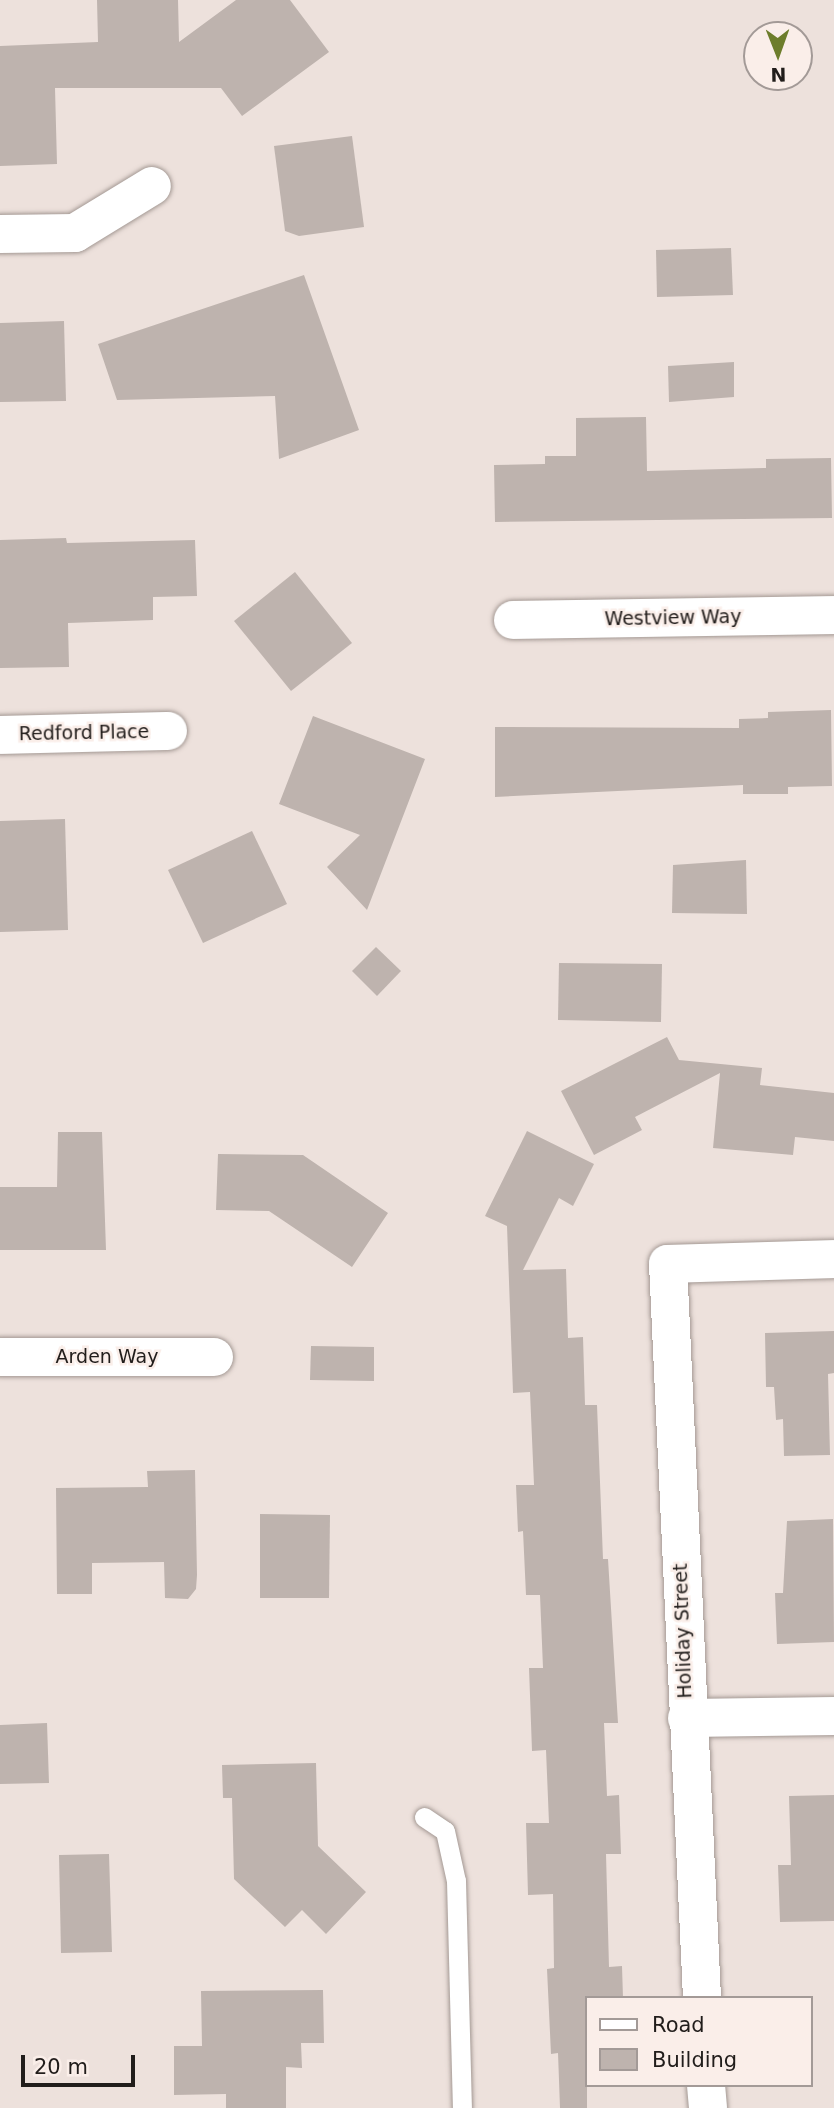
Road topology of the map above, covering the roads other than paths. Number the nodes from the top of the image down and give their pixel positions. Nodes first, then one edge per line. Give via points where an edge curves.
1 (152, 186) dead end
2 (0, 234) edge
3 (834, 615) edge
4 (513, 620) dead end
5 (168, 732) dead end
6 (0, 736) edge
7 (834, 1259) edge
8 (0, 1357) edge
9 (214, 1357) dead end
10 (834, 1716) edge
11 (687, 1718) junction
12 (424, 1817) dead end
13 (702, 1996) edge
14 (706, 2087) edge
15 (462, 2108) edge
16 (708, 2108) edge

1 - 2 street via 75,233
3 - 4 street, Westview Way
5 - 6 street, Redford Place
7 - 11 street, Holiday Street via 668,1264
8 - 9 street, Arden Way
10 - 11 street
11 - 13 street, Holiday Street
12 - 15 lane via 445,1831 456,1881
14 - 16 street

